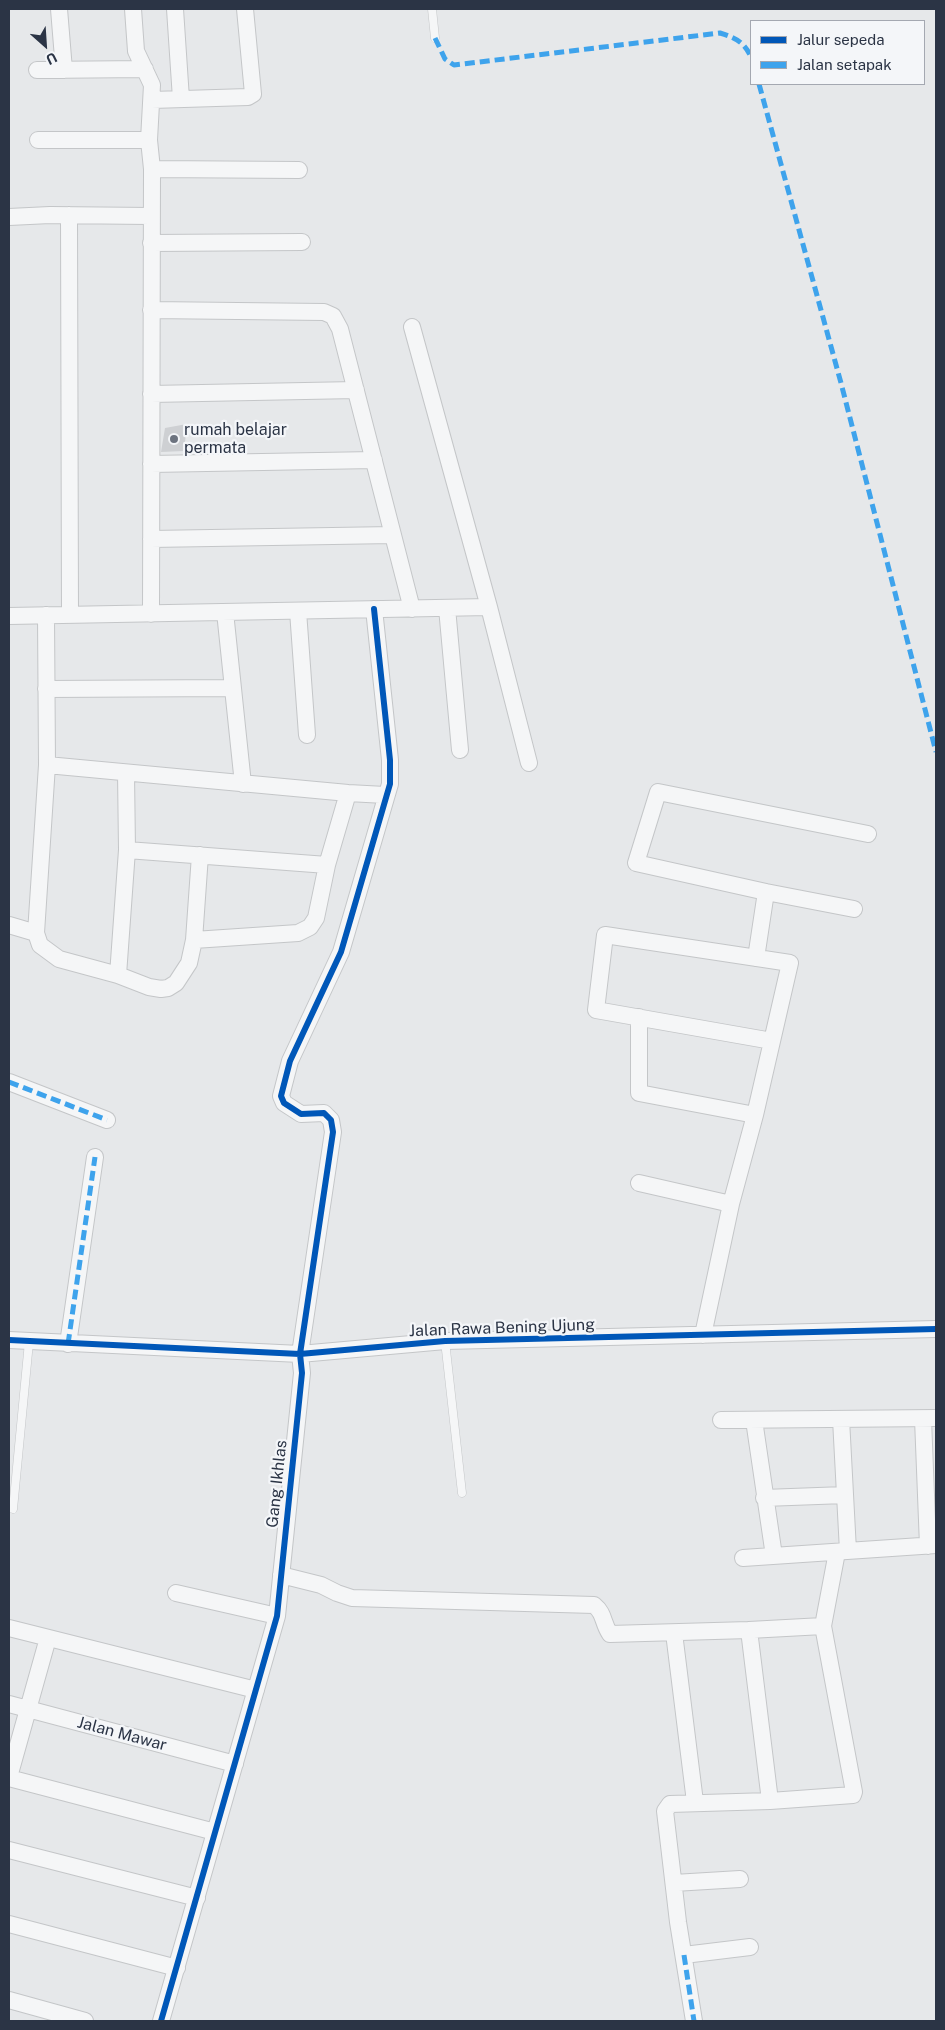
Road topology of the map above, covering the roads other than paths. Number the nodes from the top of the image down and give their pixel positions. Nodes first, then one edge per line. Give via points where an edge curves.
1 (59, 9) edge
2 (133, 9) edge
3 (175, 9) edge
4 (245, 9) edge
5 (432, 9) edge
6 (435, 38) dead end
7 (145, 69) junction
8 (37, 70) dead end
9 (64, 70) junction
10 (181, 99) junction
11 (152, 100) junction
12 (38, 140) dead end
13 (150, 140) junction
14 (152, 169) junction
15 (299, 170) dead end
16 (69, 215) junction
17 (152, 216) junction
18 (9, 217) edge
19 (302, 242) dead end
20 (151, 243) junction
21 (152, 310) junction
22 (412, 327) dead end
23 (356, 390) junction
24 (151, 394) junction
25 (374, 460) junction
26 (151, 464) junction
27 (393, 535) junction
28 (152, 539) junction
29 (489, 607) junction
30 (447, 608) junction
31 (374, 609) junction
32 (412, 609) junction
33 (298, 611) junction
34 (225, 612) junction
35 (151, 614) junction
36 (46, 615) junction
37 (70, 615) junction
38 (9, 616) edge
39 (233, 688) junction
40 (46, 689) junction
41 (306, 735) dead end
42 (460, 750) dead end
43 (530, 763) dead end
44 (47, 765) junction
45 (126, 773) junction
46 (243, 784) junction
47 (348, 794) junction
48 (386, 795) junction
49 (868, 834) dead end
50 (127, 850) junction
51 (200, 855) junction
52 (327, 865) junction
53 (766, 892) junction
54 (854, 909) dead end
55 (9, 925) edge
56 (36, 933) junction
57 (194, 940) junction
58 (756, 958) junction
59 (118, 975) junction
60 (639, 1018) junction
61 (772, 1041) junction
62 (9, 1082) edge
63 (755, 1115) junction
64 (107, 1120) dead end
65 (95, 1157) dead end
66 (639, 1183) dead end
67 (731, 1204) junction
68 (936, 1329) edge
69 (704, 1335) junction
70 (9, 1340) edge
71 (445, 1341) junction
72 (29, 1342) junction
73 (68, 1344) junction
74 (300, 1354) junction
75 (930, 1418) edge
76 (841, 1419) junction
77 (721, 1420) dead end
78 (754, 1420) junction
79 (462, 1493) dead end
80 (845, 1495) junction
81 (764, 1498) junction
82 (13, 1509) dead end
83 (932, 1545) edge
84 (843, 1551) junction
85 (774, 1556) junction
86 (743, 1558) dead end
87 (282, 1575) junction
88 (176, 1593) dead end
89 (277, 1616) junction
90 (823, 1626) junction
91 (9, 1628) edge
92 (749, 1630) junction
93 (674, 1633) junction
94 (48, 1638) junction
95 (256, 1690) junction
96 (9, 1704) edge
97 (28, 1709) junction
98 (235, 1764) junction
99 (9, 1778) edge
100 (770, 1801) junction
101 (695, 1802) junction
102 (215, 1832) junction
103 (9, 1850) edge
104 (740, 1879) dead end
105 (674, 1883) junction
106 (197, 1898) junction
107 (9, 1924) edge
108 (750, 1947) dead end
109 (684, 1955) junction
110 (177, 1968) junction
111 (9, 2000) edge
112 (85, 2021) edge
113 (162, 2021) edge
114 (694, 2021) edge

1 - 9 street
2 - 7 street via 136,51
3 - 10 street
4 - 10 street via 253,94 248,97
5 - 6 lane
7 - 9 street
7 - 11 street via 152,85
8 - 9 street
10 - 11 street
11 - 13 street
12 - 13 street
13 - 14 street
14 - 15 street
14 - 17 street
16 - 17 street
16 - 18 street
16 - 37 street
17 - 20 street
19 - 20 street
20 - 21 street
21 - 23 street via 324,312 333,316 340,329
21 - 24 street
22 - 29 street
23 - 24 street
23 - 25 street
24 - 26 street
25 - 26 street
25 - 27 street
26 - 28 street
27 - 28 street
27 - 32 street
28 - 35 street
29 - 30 street
29 - 43 street
30 - 32 street
30 - 42 street
31 - 32 street
31 - 33 street
31 - 48 street via 390,760 390,784
33 - 34 street
33 - 41 street
34 - 35 street
34 - 39 street
35 - 37 street
36 - 37 street
36 - 38 street
36 - 40 street
39 - 40 street
39 - 46 street
40 - 44 street
44 - 45 street
44 - 56 street
45 - 46 street
45 - 50 street
46 - 47 street
47 - 48 street
47 - 52 street
48 - 74 street, Gang Ikhlas via 341,952 290,1062 281,1096 284,1104 301,1114 324,1113 333,1132
49 - 53 street via 658,792 636,863
50 - 51 street
50 - 59 street
51 - 52 street
51 - 57 street
52 - 57 street via 316,918 310,927 298,933
53 - 54 street
53 - 58 street
55 - 56 street
56 - 59 street via 40,945 59,959
57 - 59 street via 190,963 168,988 149,987
58 - 60 street via 605,935 596,1010
58 - 61 street via 790,963
60 - 61 street
60 - 63 street via 638,1093
61 - 63 street
62 - 64 street
63 - 67 street
65 - 73 street
66 - 67 street
67 - 69 street
68 - 69 street, Jalan Rawa Bening Ujung
69 - 71 street, Jalan Rawa Bening Ujung
70 - 72 street, Jalan Rawa Bening Ujung
71 - 74 street, Jalan Rawa Bening Ujung
71 - 79 lane
72 - 73 street, Jalan Rawa Bening Ujung
72 - 82 lane
73 - 74 street, Jalan Rawa Bening Ujung
74 - 87 street, Gang Ikhlas via 302,1374
75 - 76 street
75 - 83 street
76 - 78 street
76 - 80 street
77 - 78 street
78 - 81 street
80 - 81 street
80 - 84 street
81 - 85 street
83 - 84 street
84 - 85 street
84 - 90 street
85 - 86 street
87 - 89 street, Gang Ikhlas
87 - 93 street via 321,1585 352,1598 594,1606 601,1611 610,1634
88 - 89 street
89 - 95 street, Gang Ikhlas
90 - 92 street
90 - 100 street via 854,1792 850,1796
91 - 94 street
92 - 93 street
92 - 100 street
93 - 101 street
94 - 95 street
94 - 97 street
95 - 98 street, Gang Ikhlas
96 - 97 street, Jalan Mawar
97 - 98 street, Jalan Mawar
97 - 99 street
98 - 102 street, Gang Ikhlas
99 - 102 street
100 - 101 street
101 - 105 street via 670,1804 665,1811
102 - 106 street, Gang Ikhlas
103 - 106 street
104 - 105 street
105 - 109 street
106 - 110 street, Gang Ikhlas
107 - 110 street
108 - 109 street
109 - 114 street
110 - 113 street, Gang Ikhlas
111 - 112 street

